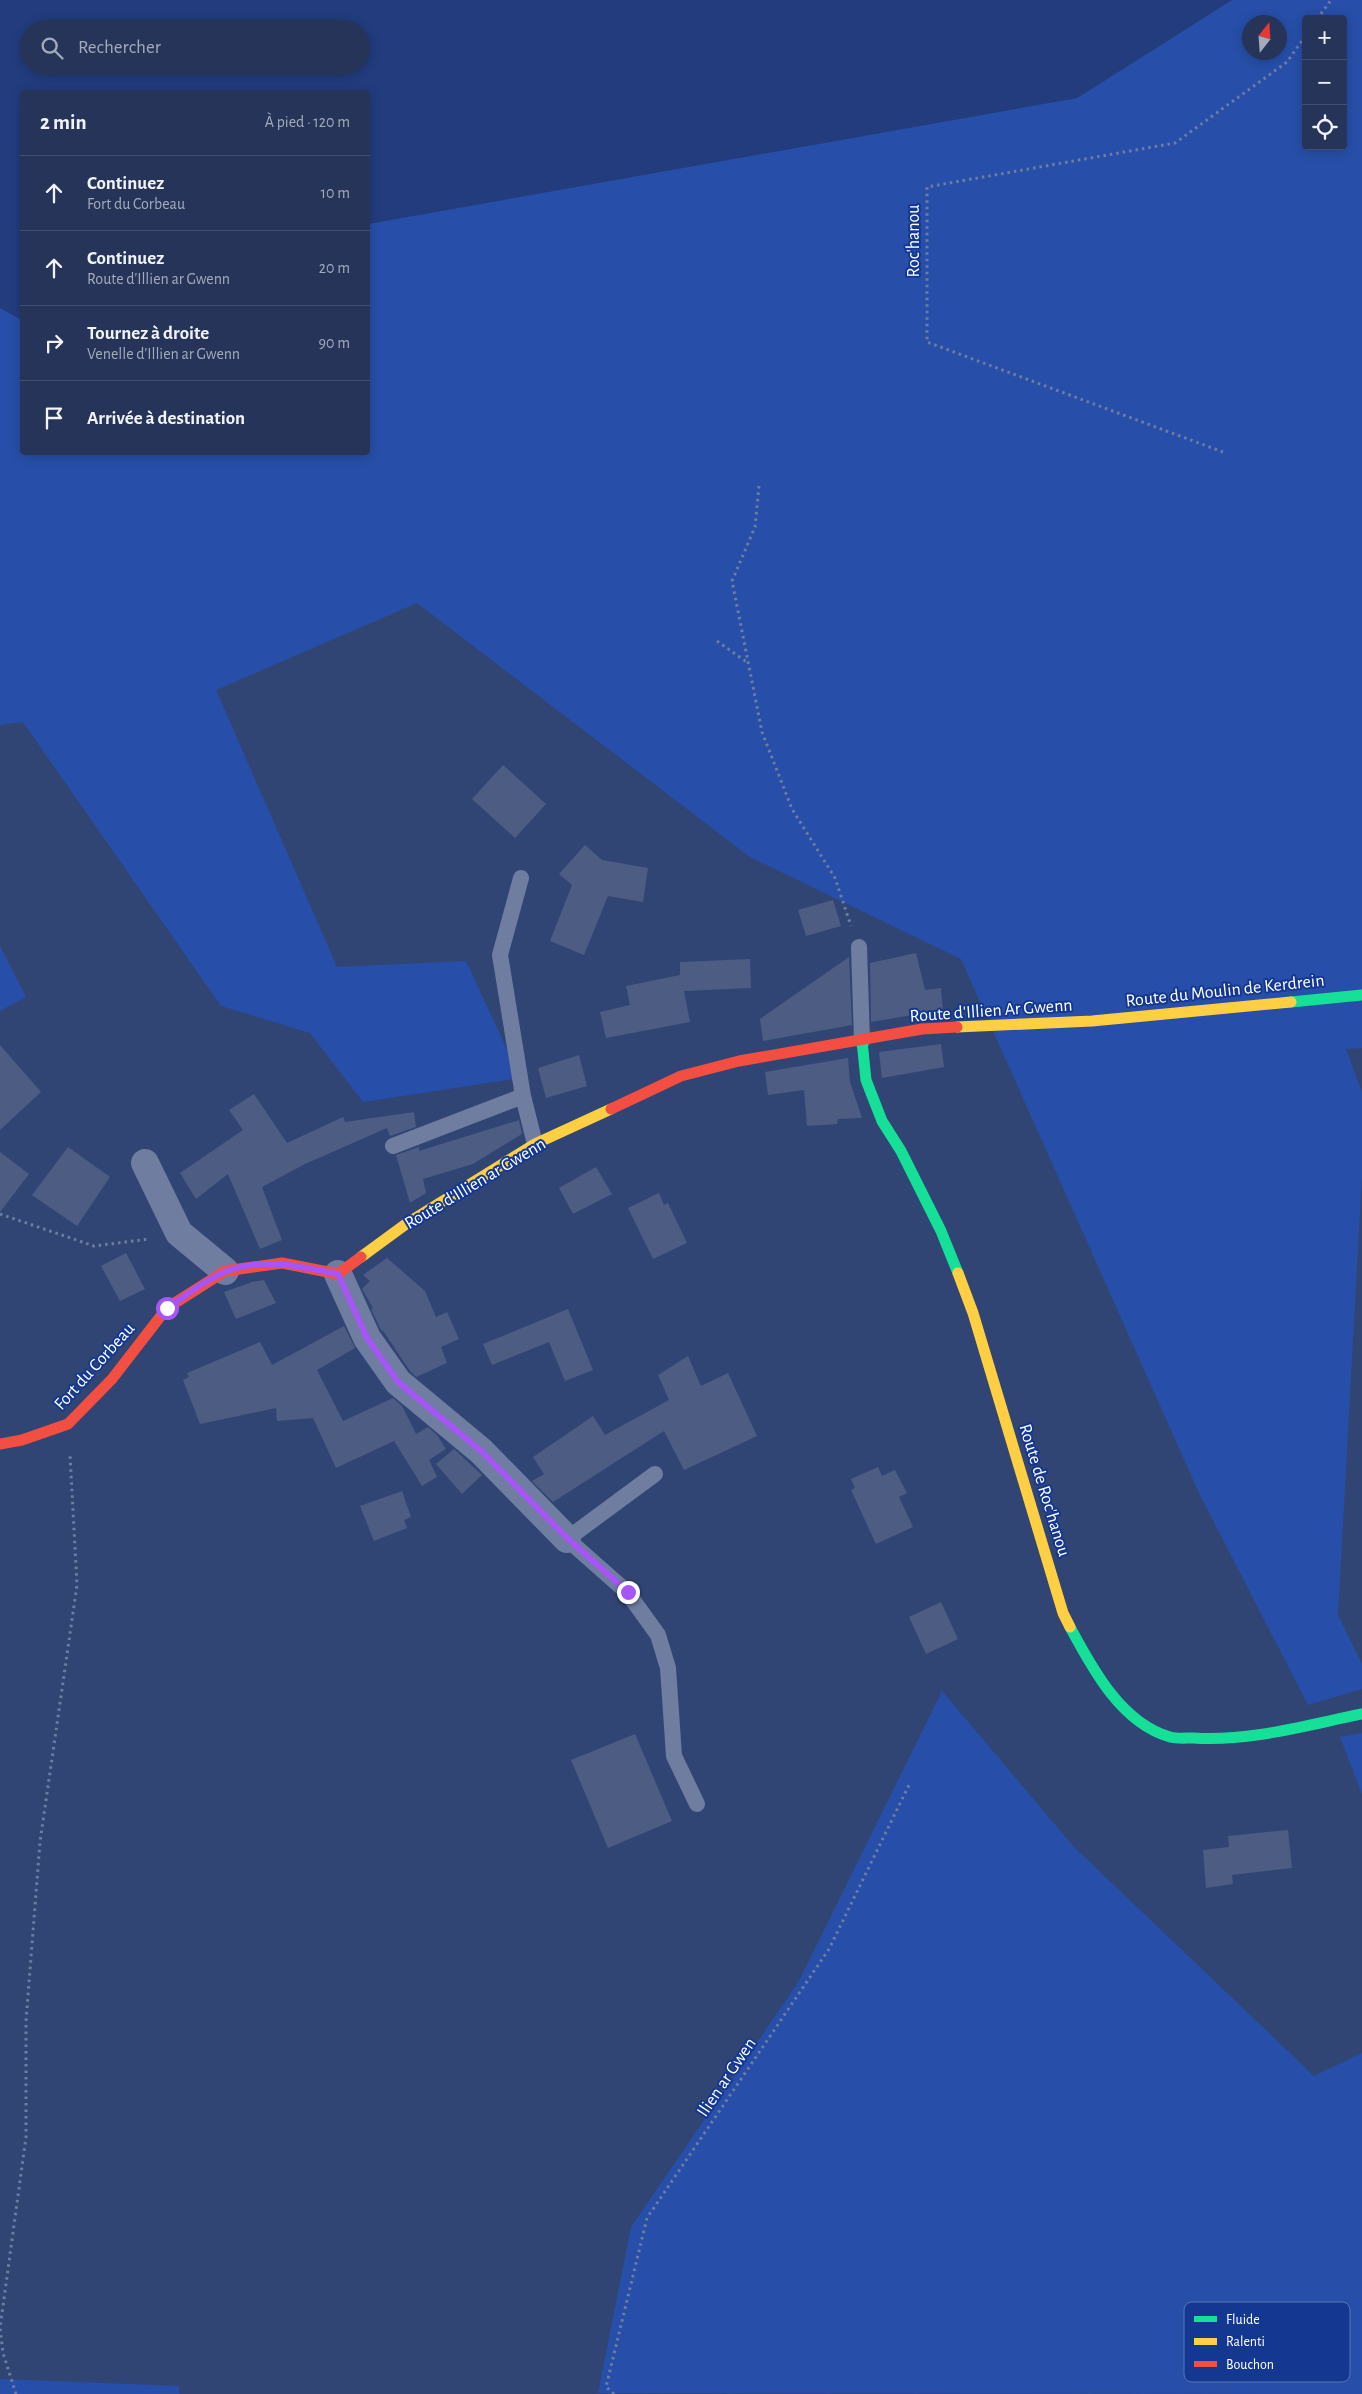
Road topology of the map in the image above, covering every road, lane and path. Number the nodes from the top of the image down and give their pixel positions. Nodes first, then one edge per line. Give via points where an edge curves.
1 (1331, 0) edge
2 (1321, 15) edge
3 (1302, 41) edge
4 (1223, 452) dead end
5 (759, 486) dead end
6 (717, 641) dead end
7 (749, 664) junction
8 (521, 878) dead end
9 (859, 948) joint
10 (1362, 995) edge
11 (1092, 1021) joint
12 (862, 1041) junction
13 (523, 1096) junction
14 (535, 1144) junction
15 (393, 1146) dead end
16 (146, 1164) dead end
17 (0, 1214) edge
18 (179, 1233) junction
19 (225, 1271) junction
20 (338, 1274) junction
21 (68, 1424) junction
22 (0, 1444) edge
23 (655, 1474) dead end
24 (567, 1538) junction
25 (1362, 1714) edge
26 (909, 1785) dead end
27 (697, 1804) dead end
28 (16, 2394) edge
29 (614, 2394) edge

1 - 2 path
3 - 4 path, Roc'hanou via 1287,62 1175,143 927,187 927,342
5 - 7 path via 755,527 732,581
6 - 7 path
7 - 9 path via 762,732 789,801 835,878
8 - 13 lane via 500,955
9 - 12 lane
10 - 11 street, Route du Moulin de Kerdrein
11 - 12 street, Route d'Illien Ar Gwenn via 922,1029
12 - 14 street, Route d'Illien ar Gwenn via 739,1061 682,1076
12 - 25 street, Route de Roc'hanou via 866,1080 882,1121 901,1151 941,1231 973,1313 1063,1613 1090,1665 1116,1700 1140,1722 1170,1737 1204,1739 1257,1735
13 - 14 lane
13 - 15 lane
14 - 20 street, Route d'Illien ar Gwenn via 406,1224
16 - 18 street
17 - 18 path via 94,1246
18 - 19 street
19 - 20 street via 282,1264
19 - 21 street, Fort du Corbeau via 167,1308 112,1379
20 - 24 street via 367,1338 398,1382 481,1451
21 - 22 street, Fort du Corbeau
21 - 28 path via 77,1585 40,1842 26,2021 26,2137 0,2328 2,2353
23 - 24 lane
24 - 27 lane via 628,1592 658,1635 668,1668 674,1756
26 - 29 path, Ilien ar Gwen via 830,1949 647,2218 606,2387

